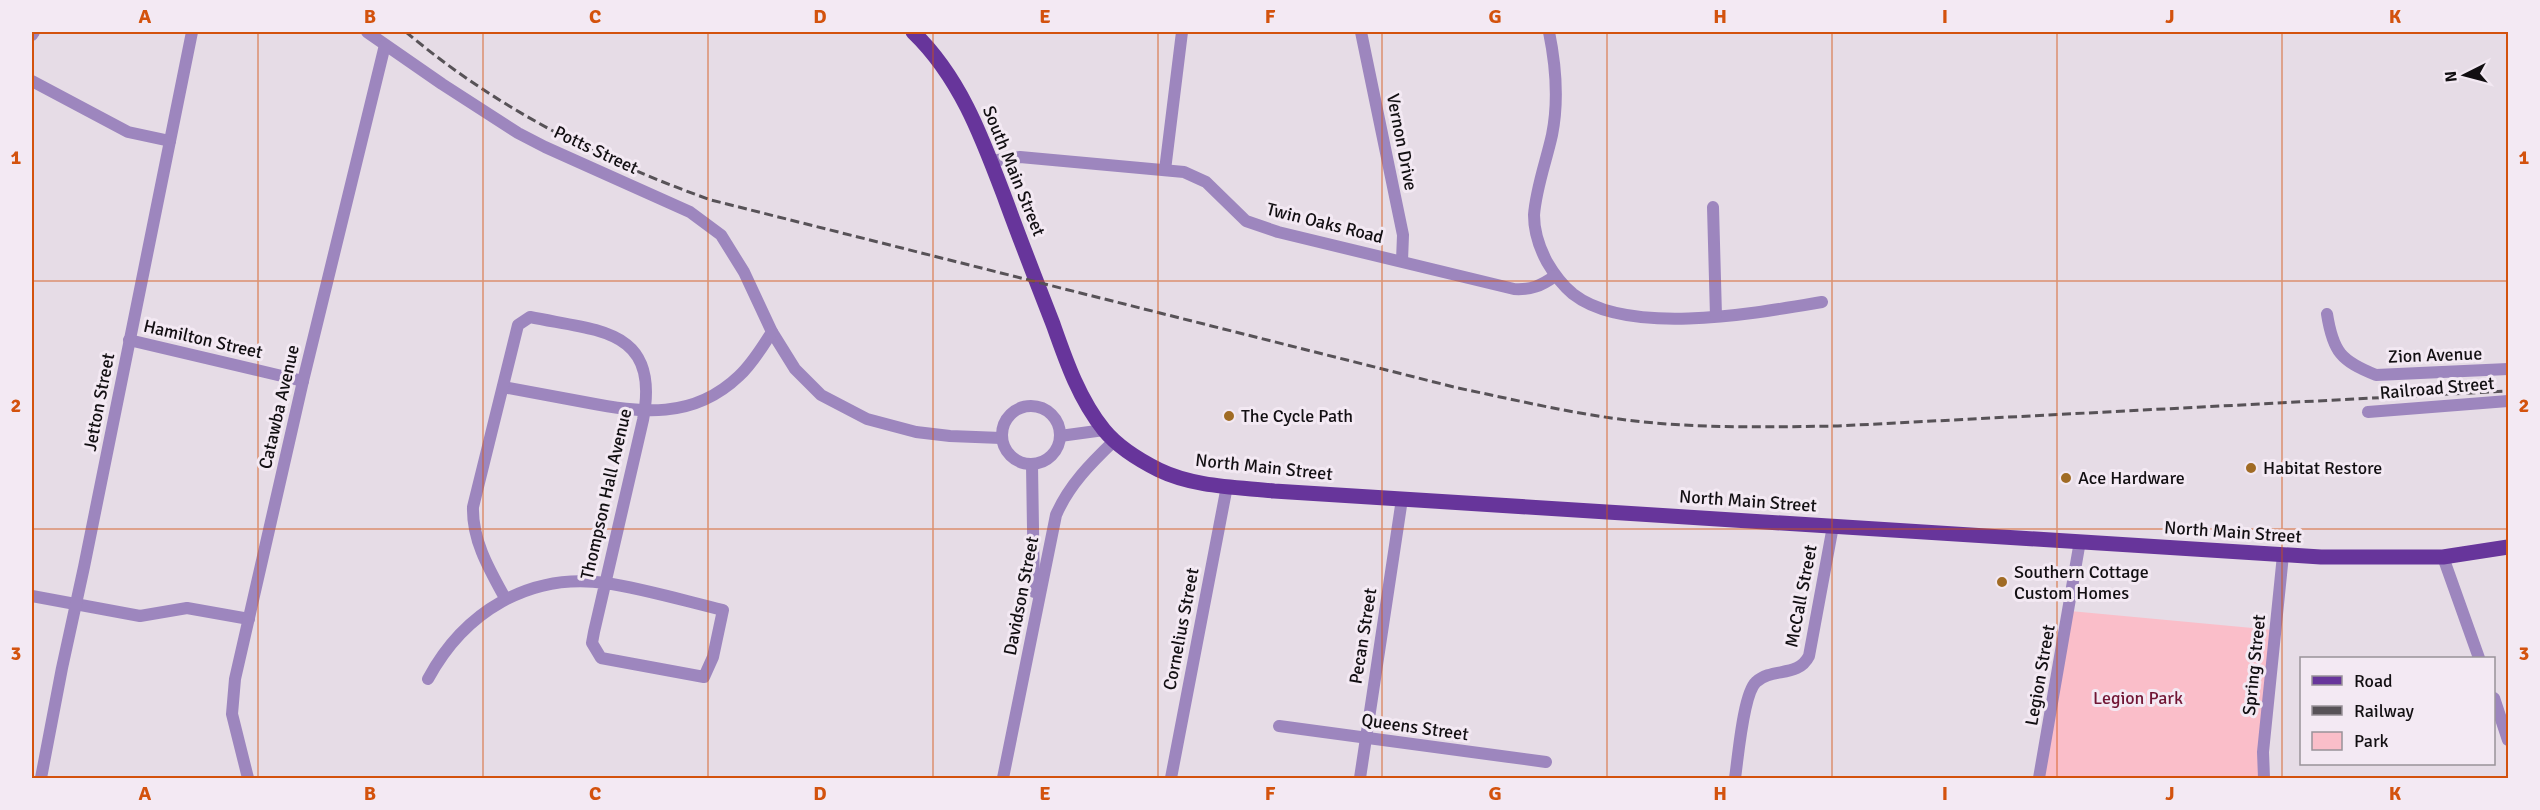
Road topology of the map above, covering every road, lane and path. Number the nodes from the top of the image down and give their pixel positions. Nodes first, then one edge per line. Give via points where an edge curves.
1 (192, 32) edge
2 (367, 32) edge
3 (913, 32) edge
4 (1182, 32) edge
5 (1361, 32) edge
6 (1549, 32) edge
7 (386, 45) junction
8 (32, 81) edge
9 (170, 141) junction
10 (991, 161) junction
11 (1165, 170) junction
12 (1713, 207) dead end
13 (1402, 261) junction
14 (1555, 276) junction
15 (1822, 303) dead end
16 (2327, 314) dead end
17 (1716, 316) junction
18 (772, 332) junction
19 (1058, 337) joint
20 (129, 340) junction
21 (2508, 369) edge
22 (303, 381) junction
23 (503, 387) junction
24 (2508, 401) edge
25 (645, 411) junction
26 (2368, 412) dead end
27 (1109, 435) junction
28 (1060, 436) junction
29 (1001, 438) junction
30 (1032, 465) junction
31 (1227, 486) junction
32 (1402, 498) junction
33 (1833, 526) junction
34 (2080, 542) junction
35 (2508, 547) edge
36 (2283, 555) junction
37 (2443, 557) junction
38 (605, 583) junction
39 (32, 596) edge
40 (505, 598) junction
41 (76, 605) junction
42 (1035, 617) junction
43 (249, 619) junction
44 (2479, 657) edge
45 (428, 679) dead end
46 (2495, 704) edge
47 (1279, 726) dead end
48 (1366, 739) junction
49 (2508, 740) edge
50 (1546, 762) dead end
51 (38, 774) edge
52 (248, 778) edge
53 (1004, 778) edge
54 (1171, 778) edge
55 (1360, 778) edge
56 (1735, 778) edge
57 (2039, 778) edge
58 (2264, 778) edge

1 - 9 street, Jetton Street
2 - 7 street, Potts Street
3 - 10 main road, South Main Street via 958,90
4 - 11 street
5 - 13 street, Vernon Drive via 1403,235
6 - 14 street via 1556,114 1537,196 1535,232
7 - 18 street, Potts Street via 518,133 690,212 713,229 744,272
7 - 22 street, Catawba Avenue
8 - 9 street via 128,132
9 - 20 street, Jetton Street
10 - 11 street, Twin Oaks Road via 1020,157
10 - 19 main road, South Main Street
11 - 13 street, Twin Oaks Road via 1184,172 1206,182 1240,217 1253,224
12 - 17 street
13 - 14 street, Twin Oaks Road via 1514,289 1528,290
14 - 17 street via 1573,294 1618,313 1661,318
15 - 17 street
16 - 21 street, Zion Avenue via 2335,348 2341,356 2376,375
18 - 25 street via 751,364 718,392 683,407
18 - 29 street, Potts Street via 795,369 821,395 867,419 916,432
19 - 27 main road, North Main Street via 1084,400
20 - 22 street, Hamilton Street
20 - 41 street, Jetton Street
22 - 43 street, Catawba Avenue
23 - 25 street
23 - 25 street, Thompson Hall Avenue via 518,325 530,317 613,334 635,350 643,365
23 - 40 street, Thompson Hall Avenue via 473,516 479,546
24 - 26 street, Railroad Street
25 - 38 street, Thompson Hall Avenue
27 - 28 street
27 - 31 main road, North Main Street via 1141,460 1172,476
27 - 42 street, Davidson Street via 1063,499 1056,515
28 - 29 street via 1052,415 1030,406 1009,416
28 - 30 street via 1048,459
29 - 30 street via 1011,457
30 - 42 street
31 - 32 main road, North Main Street
31 - 54 street, Cornelius Street
32 - 33 main road, North Main Street
32 - 48 street, Pecan Street
33 - 34 main road, North Main Street
33 - 56 street, McCall Street via 1809,656 1798,669 1761,678 1750,689
34 - 36 main road, North Main Street
34 - 57 street, Legion Street
35 - 37 main road, North Main Street
36 - 37 main road, North Main Street
36 - 58 street, Spring Street via 2263,752
37 - 44 street
38 - 38 street, Thompson Hall Avenue via 592,643 601,658 704,677 713,657 723,610
38 - 40 street via 557,582
39 - 41 street
40 - 45 street via 462,630
41 - 43 street via 140,616 195,608
41 - 51 street, Jetton Street
42 - 53 street, Davidson Street
43 - 52 street, Catawba Avenue via 232,707
46 - 49 street
47 - 48 street, Queens Street
48 - 50 street, Queens Street
48 - 55 street, Pecan Street

